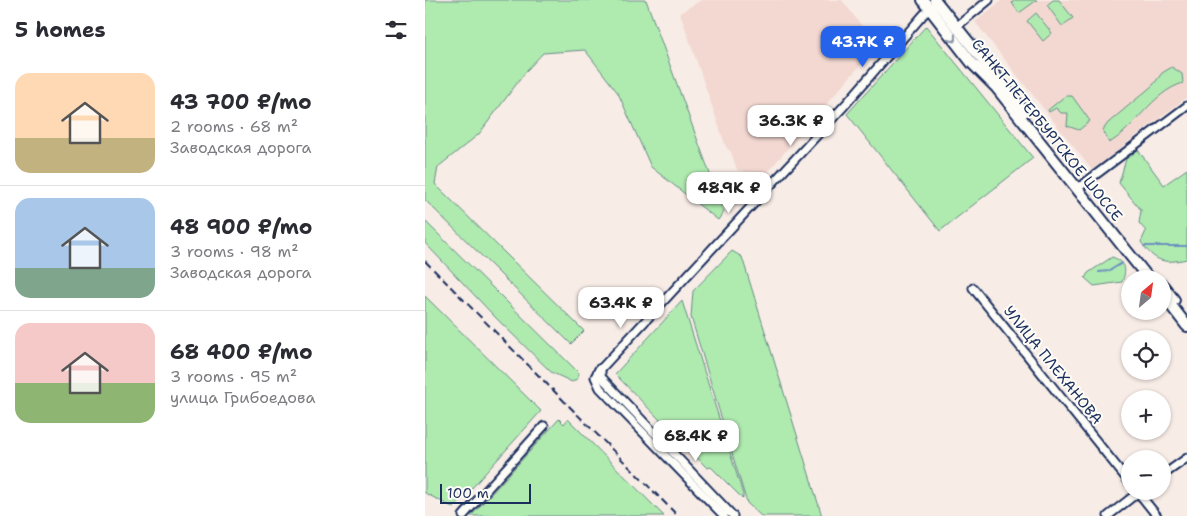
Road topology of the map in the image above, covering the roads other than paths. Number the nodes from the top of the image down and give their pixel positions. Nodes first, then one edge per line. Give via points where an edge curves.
1 (923, 0) edge
2 (989, 0) edge
3 (935, 4) edge
4 (956, 26) junction
5 (1187, 106) edge
6 (1082, 185) junction
7 (1142, 270) edge
8 (1150, 270) edge
9 (973, 288) dead end
10 (1171, 296) edge
11 (1171, 306) edge
12 (1187, 316) edge
13 (1187, 326) edge
14 (600, 370) junction
15 (544, 426) dead end
16 (1187, 458) edge
17 (1171, 469) edge
18 (1121, 471) edge
19 (1129, 500) edge
20 (1145, 500) edge
21 (463, 516) edge
22 (724, 516) edge
23 (733, 516) edge
24 (1108, 516) edge
25 (1157, 516) edge

1 - 3 main road, САНКТ-ПЕТЕРБУРГСКОЕ ШОССЕ
2 - 4 street
3 - 4 main road, САНКТ-ПЕТЕРБУРГСКОЕ ШОССЕ
3 -> 7 main road, САНКТ-ПЕТЕРБУРГСКОЕ ШОССЕ via 972,63 1038,139
3 - 14 street
4 - 6 main road, САНКТ-ПЕТЕРБУРГСКОЕ ШОССЕ
5 - 6 street
6 - 8 main road, САНКТ-ПЕТЕРБУРГСКОЕ ШОССЕ
9 - 18 street, УЛИЦА ПЛЕХАНОВА
10 - 12 main road
11 - 13 main road
14 - 22 street via 595,377 600,388
14 - 23 street via 604,380
15 - 21 street
16 - 17 street
19 - 24 street
20 - 25 street

